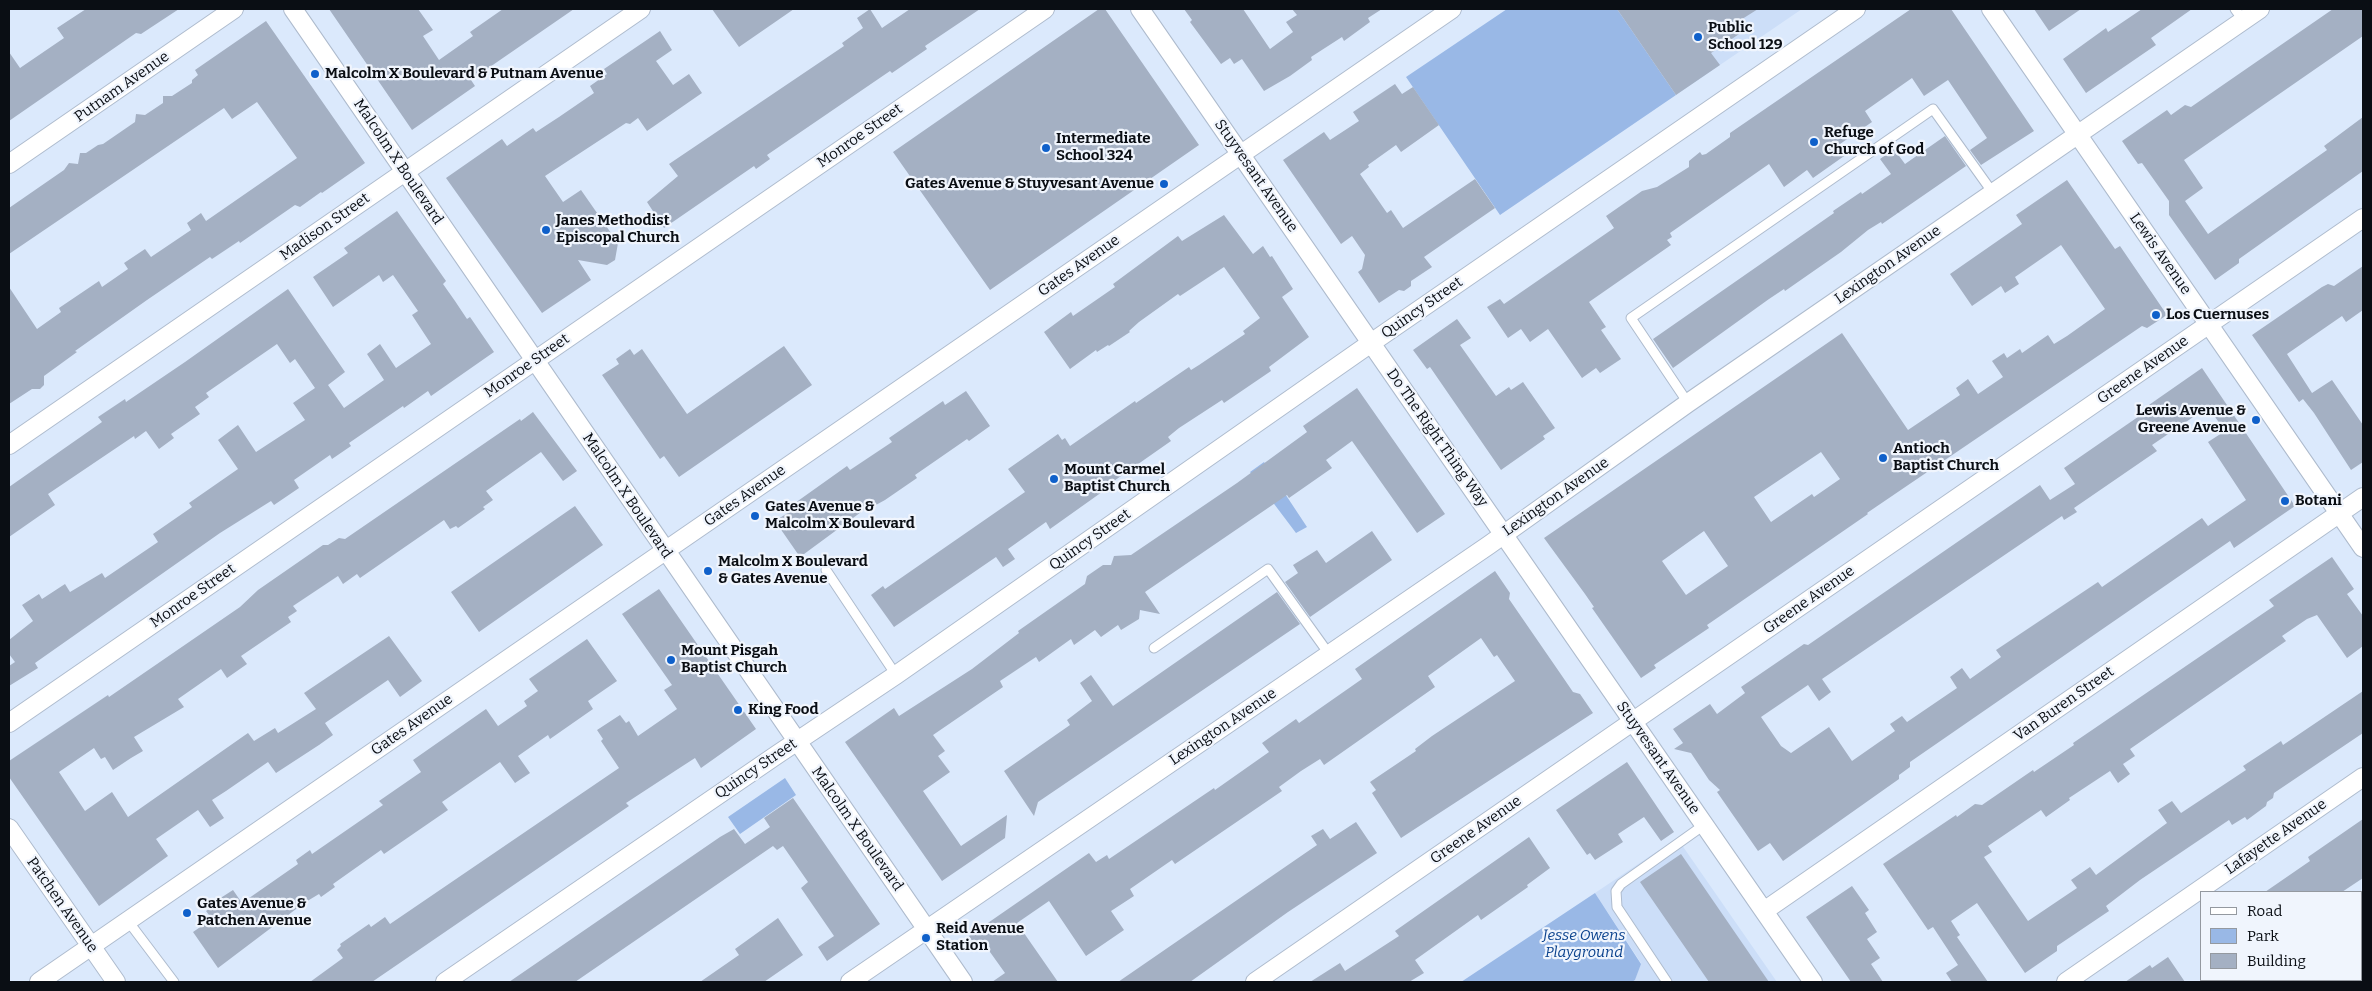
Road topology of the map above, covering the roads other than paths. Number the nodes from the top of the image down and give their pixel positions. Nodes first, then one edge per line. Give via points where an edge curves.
1 (234, 9) edge
2 (294, 9) edge
3 (640, 9) edge
4 (1045, 9) edge
5 (1140, 9) edge
6 (1452, 9) edge
7 (1856, 9) edge
8 (1991, 9) edge
9 (2260, 9) edge
10 (2239, 14) edge
11 (2077, 134) junction
12 (1241, 155) junction
13 (9, 164) edge
14 (404, 172) junction
15 (1992, 193) junction
16 (2363, 218) edge
17 (2209, 324) junction
18 (1371, 343) junction
19 (534, 360) junction
20 (1688, 403) junction
21 (9, 445) edge
22 (2363, 497) edge
23 (2339, 514) junction
24 (1503, 534) junction
25 (2363, 548) edge
26 (665, 551) junction
27 (826, 570) dead end
28 (1154, 648) dead end
29 (1329, 654) junction
30 (896, 675) junction
31 (1633, 722) junction
32 (9, 723) edge
33 (797, 741) junction
34 (2363, 777) edge
35 (1704, 825) junction
36 (9, 828) edge
37 (1764, 911) junction
38 (128, 921) junction
39 (926, 930) junction
40 (91, 946) junction
41 (39, 982) edge
42 (116, 982) edge
43 (174, 982) edge
44 (445, 982) edge
45 (850, 982) edge
46 (963, 982) edge
47 (1255, 982) edge
48 (1667, 982) edge
49 (1813, 982) edge
50 (2066, 982) edge

1 - 13 street, Putnam Avenue
2 - 14 street, Malcolm X Boulevard
3 - 14 street, Madison Street
4 - 19 street, Monroe Street
5 - 12 street, Stuyvesant Avenue
6 - 12 street, Gates Avenue
7 - 18 street, Quincy Street
8 - 11 street, Lewis Avenue
9 - 10 street, Lexington Avenue
10 - 11 street, Lexington Avenue
11 - 15 street, Lexington Avenue
11 - 17 street, Lewis Avenue
12 - 18 street, Stuyvesant Avenue
12 - 26 street, Gates Avenue
14 - 19 street, Malcolm X Boulevard
14 - 21 street, Madison Street
15 - 20 street, Lexington Avenue
15 - 20 lane via 1933,109 1639,312 1631,318
16 - 17 street, Greene Avenue
17 - 23 street, Lewis Avenue
17 - 31 street, Greene Avenue
18 - 24 street, Do The Right Thing Way
18 - 30 street, Quincy Street
19 - 26 street, Malcolm X Boulevard
19 - 32 street, Monroe Street
20 - 24 street, Lexington Avenue
22 - 23 street, Van Buren Street
23 - 25 street, Lewis Avenue
23 - 37 street, Van Buren Street
24 - 29 street, Lexington Avenue
24 - 31 street, Stuyvesant Avenue
26 - 33 street, Malcolm X Boulevard
26 - 38 street, Gates Avenue
27 - 30 lane
28 - 29 lane via 1268,569
29 - 39 street, Lexington Avenue
30 - 33 street, Quincy Street
31 - 35 street, Stuyvesant Avenue
31 - 47 street, Greene Avenue
33 - 39 street, Malcolm X Boulevard
33 - 44 street, Quincy Street
34 - 50 street, Lafayette Avenue
35 - 37 street, Stuyvesant Avenue
35 - 48 lane via 1633,875 1616,891 1618,907
36 - 40 street, Patchen Avenue
37 - 49 street, Stuyvesant Avenue
38 - 40 street, Gates Avenue
38 - 43 lane
39 - 45 street, Lexington Avenue
39 - 46 street, Malcolm X Boulevard
40 - 41 street, Gates Avenue
40 - 42 street, Patchen Avenue

